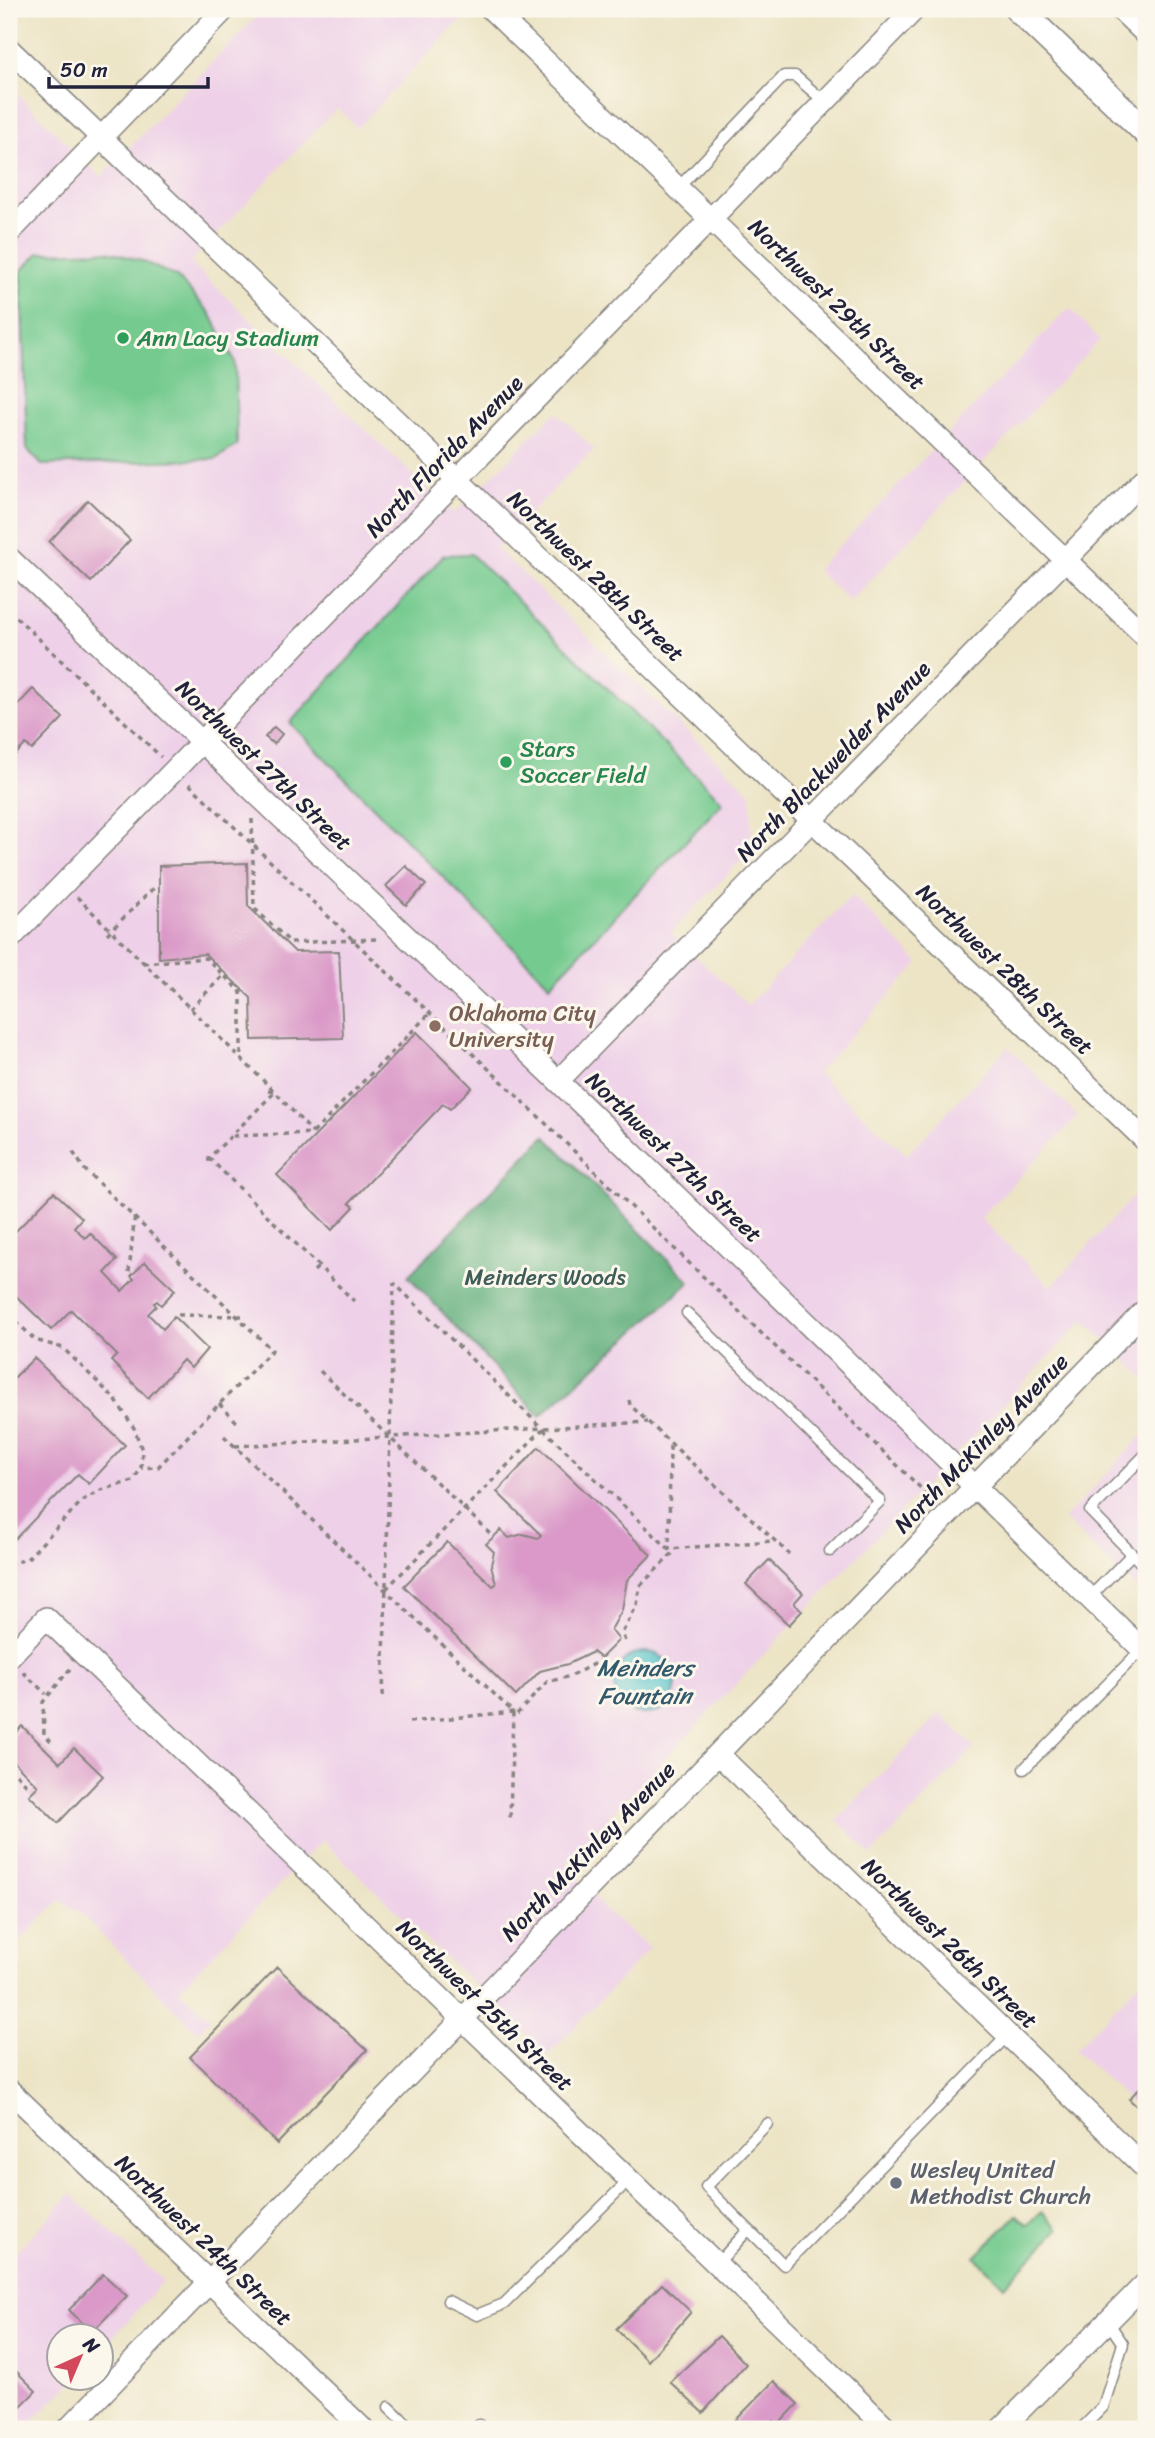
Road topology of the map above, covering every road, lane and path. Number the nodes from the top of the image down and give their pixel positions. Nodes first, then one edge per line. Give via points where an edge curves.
1 (225, 9) edge
2 (491, 9) edge
3 (915, 9) edge
4 (1018, 9) edge
5 (1120, 9) edge
6 (1146, 34) edge
7 (9, 49) edge
8 (825, 102) junction
9 (1146, 132) edge
10 (100, 137) junction
11 (678, 188) junction
12 (712, 220) junction
13 (9, 233) edge
14 (1146, 477) edge
15 (457, 480) junction
16 (9, 558) edge
17 (1066, 559) junction
18 (9, 610) edge
19 (1146, 637) edge
20 (201, 742) junction
21 (174, 770) junction
22 (262, 799) junction
23 (812, 820) junction
24 (252, 845) junction
25 (67, 880) junction
26 (155, 887) dead end
27 (396, 927) junction
28 (109, 933) junction
29 (9, 940) edge
30 (353, 940) junction
31 (143, 963) junction
32 (224, 975) junction
33 (190, 1009) junction
34 (429, 1013) junction
35 (241, 1059) junction
36 (558, 1082) junction
37 (268, 1090) dead end
38 (275, 1091) junction
39 (313, 1133) junction
40 (231, 1136) junction
41 (1146, 1141) edge
42 (73, 1152) dead end
43 (209, 1158) junction
44 (208, 1166) dead end
45 (134, 1215) junction
46 (319, 1266) junction
47 (314, 1271) dead end
48 (129, 1272) dead end
49 (354, 1301) dead end
50 (1146, 1310) edge
51 (687, 1313) dead end
52 (9, 1314) edge
53 (178, 1315) dead end
54 (236, 1315) junction
55 (242, 1316) dead end
56 (320, 1371) dead end
57 (629, 1400) dead end
58 (219, 1404) junction
59 (237, 1422) dead end
60 (647, 1422) junction
61 (543, 1429) junction
62 (224, 1436) dead end
63 (390, 1437) junction
64 (670, 1444) junction
65 (235, 1446) junction
66 (1146, 1454) edge
67 (141, 1468) junction
68 (975, 1487) junction
69 (464, 1508) junction
70 (947, 1515) junction
71 (494, 1537) dead end
72 (772, 1541) junction
73 (669, 1549) junction
74 (830, 1551) dead end
75 (789, 1554) dead end
76 (1132, 1554) junction
77 (9, 1564) edge
78 (1146, 1568) edge
79 (386, 1589) junction
80 (1089, 1598) junction
81 (625, 1641) dead end
82 (1144, 1651) edge
83 (84, 1655) junction
84 (14, 1663) edge
85 (603, 1663) dead end
86 (46, 1694) junction
87 (383, 1696) dead end
88 (513, 1712) junction
89 (409, 1721) dead end
90 (51, 1741) dead end
91 (718, 1754) junction
92 (9, 1768) edge
93 (1024, 1769) dead end
94 (30, 1788) dead end
95 (510, 1819) dead end
96 (463, 2020) junction
97 (1008, 2035) junction
98 (9, 2090) edge
99 (767, 2124) dead end
100 (1146, 2169) edge
101 (629, 2180) junction
102 (748, 2230) junction
103 (717, 2264) junction
104 (209, 2281) junction
105 (1146, 2283) edge
106 (448, 2301) dead end
107 (1108, 2322) junction
108 (389, 2407) dead end
109 (81, 2425) edge
110 (409, 2428) edge
111 (363, 2429) edge
112 (888, 2429) edge
113 (1001, 2429) edge
114 (1081, 2429) edge

1 - 10 street
2 - 11 street, Northwest 29th Street
3 - 8 street, North Florida Avenue
4 - 9 street
5 - 6 street
7 - 10 street, Northwest 28th Street
8 - 11 lane via 795,76 784,76
8 - 12 street, North Florida Avenue
10 - 13 street
10 - 15 street, Northwest 28th Street
11 - 12 street, Northwest 29th Street
12 - 15 street, North Florida Avenue
12 - 17 street, Northwest 29th Street
14 - 17 street, North Blackwelder Avenue
15 - 20 street, North Florida Avenue
15 - 23 street, Northwest 28th Street
16 - 20 street, Northwest 27th Street
17 - 19 street, Northwest 29th Street
17 - 23 street, North Blackwelder Avenue
18 - 21 path
20 - 21 street, North Florida Avenue
20 - 22 street, Northwest 27th Street
21 - 24 path
21 - 25 street, North Florida Avenue
22 - 24 path via 251,813
22 - 27 street, Northwest 27th Street
23 - 36 street, North Blackwelder Avenue
23 - 41 street, Northwest 28th Street
24 - 30 path
24 - 30 path via 254,908 291,943
25 - 28 path
25 - 29 street, North Florida Avenue
26 - 28 path
27 - 30 path via 385,938
27 - 36 street, Northwest 27th Street
28 - 31 path
30 - 34 path
31 - 32 path via 206,958
31 - 33 path
32 - 33 path
32 - 35 path via 241,992
33 - 35 path
34 - 39 path
34 - 70 path
35 - 38 path
36 - 68 street, Northwest 27th Street
37 - 38 path
38 - 39 path
38 - 40 path
39 - 40 path
40 - 43 path
42 - 45 path via 85,1170
43 - 44 path
43 - 46 path
45 - 48 path
45 - 54 path
46 - 47 path
46 - 49 path
50 - 68 street, North McKinley Avenue
51 - 74 lane via 880,1501
52 - 67 path via 35,1340 63,1348 115,1399 134,1428 142,1450
53 - 54 path
54 - 55 path
54 - 58 path via 272,1350
56 - 63 path
57 - 60 path
58 - 59 path
58 - 67 path via 158,1466
60 - 61 path
60 - 64 path
61 - 63 path
61 - 63 path via 394,1283
61 - 69 path
61 - 73 path
62 - 65 path
63 - 65 path
63 - 69 path
63 - 79 path
64 - 72 path
64 - 73 path
65 - 79 path
66 - 76 lane via 1090,1511
67 - 77 path via 133,1481 83,1500 27,1559
68 - 70 street, North McKinley Avenue
68 - 80 street, Northwest 27th Street
69 - 71 path
69 - 79 path
70 - 91 street, North McKinley Avenue
72 - 73 path
72 - 75 path
73 - 81 path via 673,1553 640,1586 637,1605 622,1633
76 - 78 lane
76 - 80 lane
79 - 87 path
79 - 88 path
80 - 82 street, Northwest 27th Street
82 - 93 lane
83 - 84 street, Northwest 25th Street via 46,1618
83 - 86 path
83 - 96 street, Northwest 25th Street
84 - 86 path
85 - 88 path via 547,1682 516,1715
86 - 90 path via 44,1734
88 - 89 path
88 - 95 path
91 - 96 street, North McKinley Avenue
91 - 97 street, Northwest 26th Street
92 - 94 path
96 - 101 street, Northwest 25th Street
96 - 104 street, North McKinley Avenue
97 - 100 street, Northwest 26th Street
97 - 102 lane via 784,2265
98 - 104 street, Northwest 24th Street
99 - 102 lane via 706,2188
101 - 103 street, Northwest 25th Street
101 - 106 lane via 504,2304 477,2315
102 - 103 lane
103 - 112 street, Northwest 25th Street
104 - 109 street, North McKinley Avenue
104 - 111 street, Northwest 24th Street
105 - 107 street
107 - 113 street
107 - 114 lane via 1123,2344 1103,2407
108 - 110 lane

